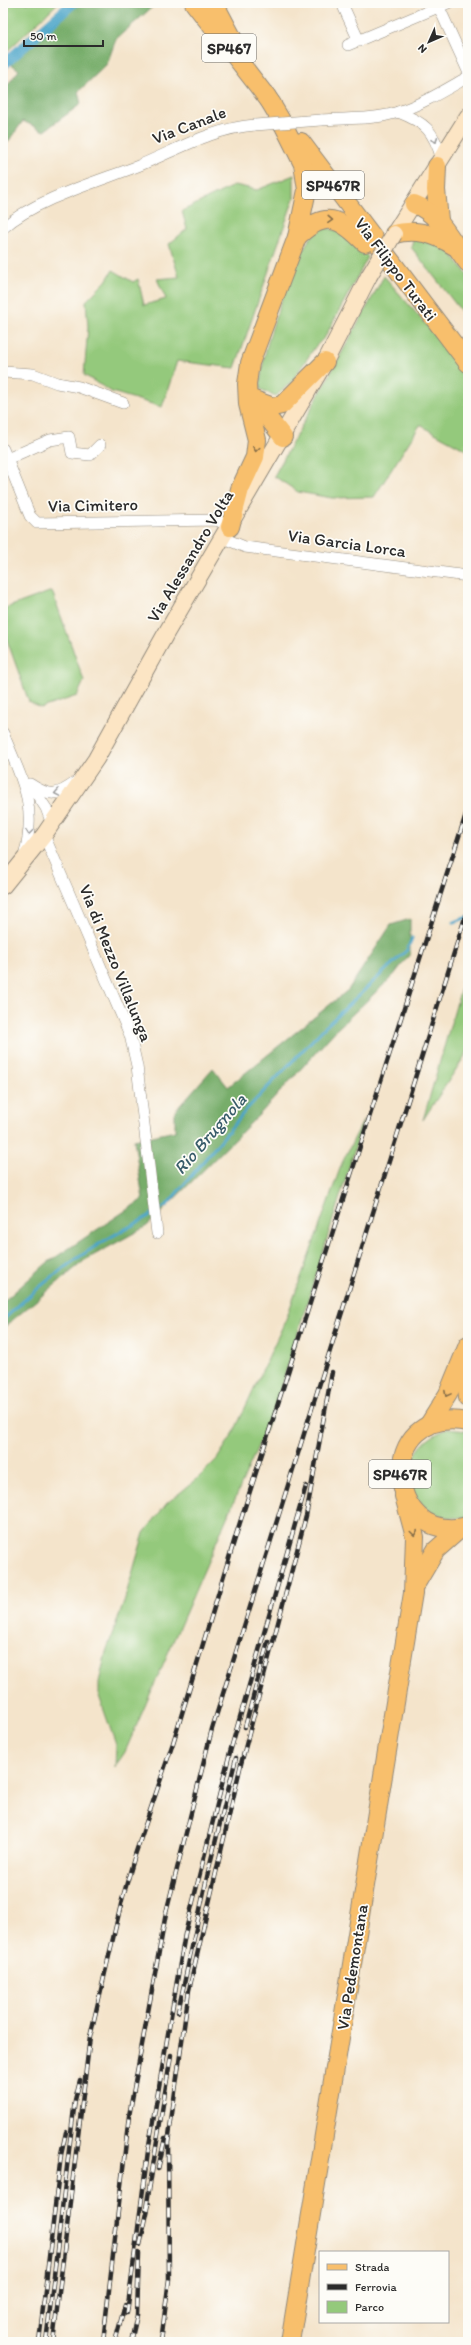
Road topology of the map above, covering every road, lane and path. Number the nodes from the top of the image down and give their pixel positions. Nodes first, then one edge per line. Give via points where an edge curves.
1 (194, 3) edge
2 (214, 3) edge
3 (441, 4) edge
4 (344, 8) dead end
5 (358, 41) junction
6 (348, 45) dead end
7 (468, 71) edge
8 (468, 77) edge
9 (265, 94) junction
10 (425, 100) junction
11 (398, 112) junction
12 (468, 116) edge
13 (422, 122) junction
14 (439, 162) junction
15 (414, 204) junction
16 (3, 228) edge
17 (439, 228) junction
18 (394, 234) junction
19 (297, 237) junction
20 (468, 263) edge
21 (402, 277) junction
22 (325, 362) junction
23 (468, 363) edge
24 (3, 372) edge
25 (123, 403) dead end
26 (253, 407) junction
27 (283, 437) junction
28 (100, 445) dead end
29 (5, 454) edge
30 (226, 533) junction
31 (468, 576) edge
32 (3, 733) edge
33 (6, 750) edge
34 (96, 759) junction
35 (20, 773) junction
36 (30, 784) junction
37 (28, 800) junction
38 (48, 829) junction
39 (22, 864) junction
40 (3, 886) edge
41 (157, 1233) dead end
42 (466, 1352) edge
43 (468, 1398) edge
44 (468, 1422) edge
45 (428, 1426) junction
46 (404, 1496) junction
47 (465, 1527) edge
48 (413, 1593) junction
49 (290, 2342) edge

1 - 9 main road, Via Filippo Turati / SP467
2 - 9 main road
3 - 5 street
3 - 7 street
4 - 5 street
5 - 6 street
8 - 10 street, Via Canale
9 - 19 main road via 282,122 306,172 306,200
9 - 21 main road, Via Filippo Turati / SP467R
10 - 11 street, Via Canale
10 - 13 street
11 - 13 street
11 - 16 street, Via Canale, bridge via 363,118 234,126 51,200 18,216
12 - 14 main road
13 -> 14 street via 432,134
14 - 15 main road
14 - 17 main road via 436,190
15 - 17 main road via 426,223
15 - 18 main road
17 - 18 main road
17 - 20 main road
18 - 22 main road, Via Alessandro Volta, bridge via 369,276
19 -> 21 main road via 316,222 335,220 351,229
19 - 26 main road via 254,350 247,384
21 - 23 main road, Via Filippo Turati / SP467R
22 - 26 main road via 282,405
22 - 27 main road, Via Alessandro Volta
24 - 25 street via 34,374
26 - 27 main road
26 -> 30 main road via 257,440 255,457 240,489
27 - 30 main road, Via Alessandro Volta
28 - 29 street via 90,455 72,453 69,437
29 - 30 street, Via Cimitero via 30,516 37,522 217,520
30 - 31 street, Via Garcia Lorca via 245,547
30 - 34 main road, Via Alessandro Volta via 163,638
32 - 33 street
33 - 35 street
34 -> 36 street via 77,782 62,793 51,794
34 - 38 main road, Via Alessandro Volta
35 - 36 street
35 - 37 street
36 - 38 street, Via di Mezzo Villalunga via 46,808
37 - 38 street
37 -> 39 street via 31,820
38 - 39 main road, Via Alessandro Volta
38 - 41 street, Via di Mezzo Villalunga via 130,1035 137,1066
39 - 40 main road, Via Alessandro Volta
42 - 43 main road, SP467R
42 -> 45 main road, SP467R via 448,1394
44 - 45 main road, SP467R via 442,1421
45 - 46 main road, SP467R via 408,1444 403,1457 400,1483
46 - 47 main road, SP467R via 414,1510 428,1521 444,1527
46 -> 48 main road via 415,1537
47 - 48 main road via 436,1550 419,1576
48 - 49 main road, Via Pedemontana

